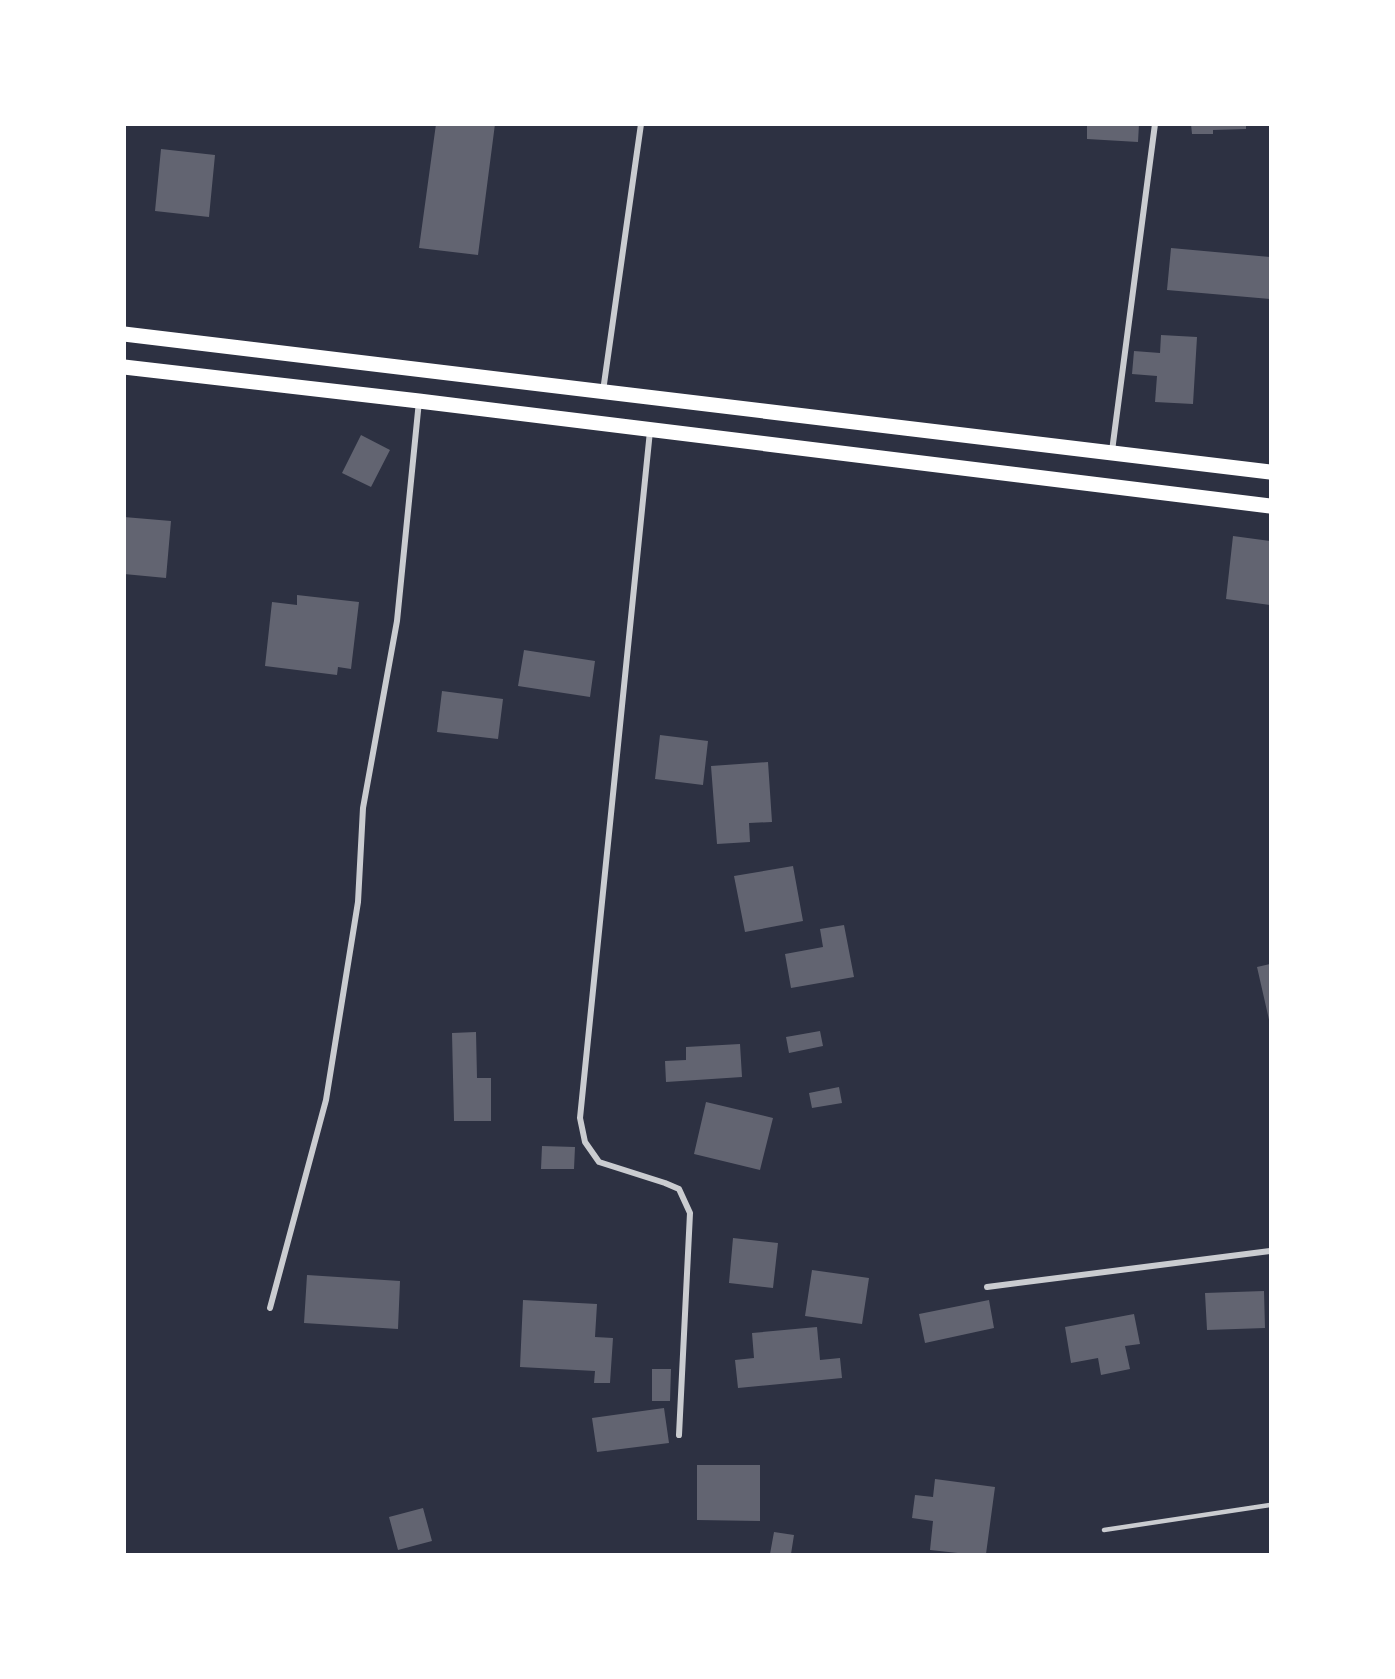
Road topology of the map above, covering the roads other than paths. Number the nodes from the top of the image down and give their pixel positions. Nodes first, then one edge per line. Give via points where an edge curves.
1 (641, 124) edge
2 (1155, 124) edge
3 (124, 334) edge
4 (124, 367) edge
5 (603, 392) junction
6 (419, 402) junction
7 (650, 430) junction
8 (1112, 453) junction
9 (1270, 472) edge
10 (1270, 506) edge
11 (1270, 1251) edge
12 (987, 1287) dead end
13 (270, 1308) dead end
14 (679, 1436) dead end
15 (1270, 1505) edge
16 (1104, 1530) dead end

1 - 5 street
2 - 8 street
3 - 5 main road
4 - 6 main road
5 - 8 main road
6 - 7 main road
6 - 13 street via 397,621 363,808 358,902 326,1100
7 - 10 main road
7 - 14 street via 580,1118 585,1142 599,1162 679,1189 690,1213
8 - 9 main road
11 - 12 street
15 - 16 lane

